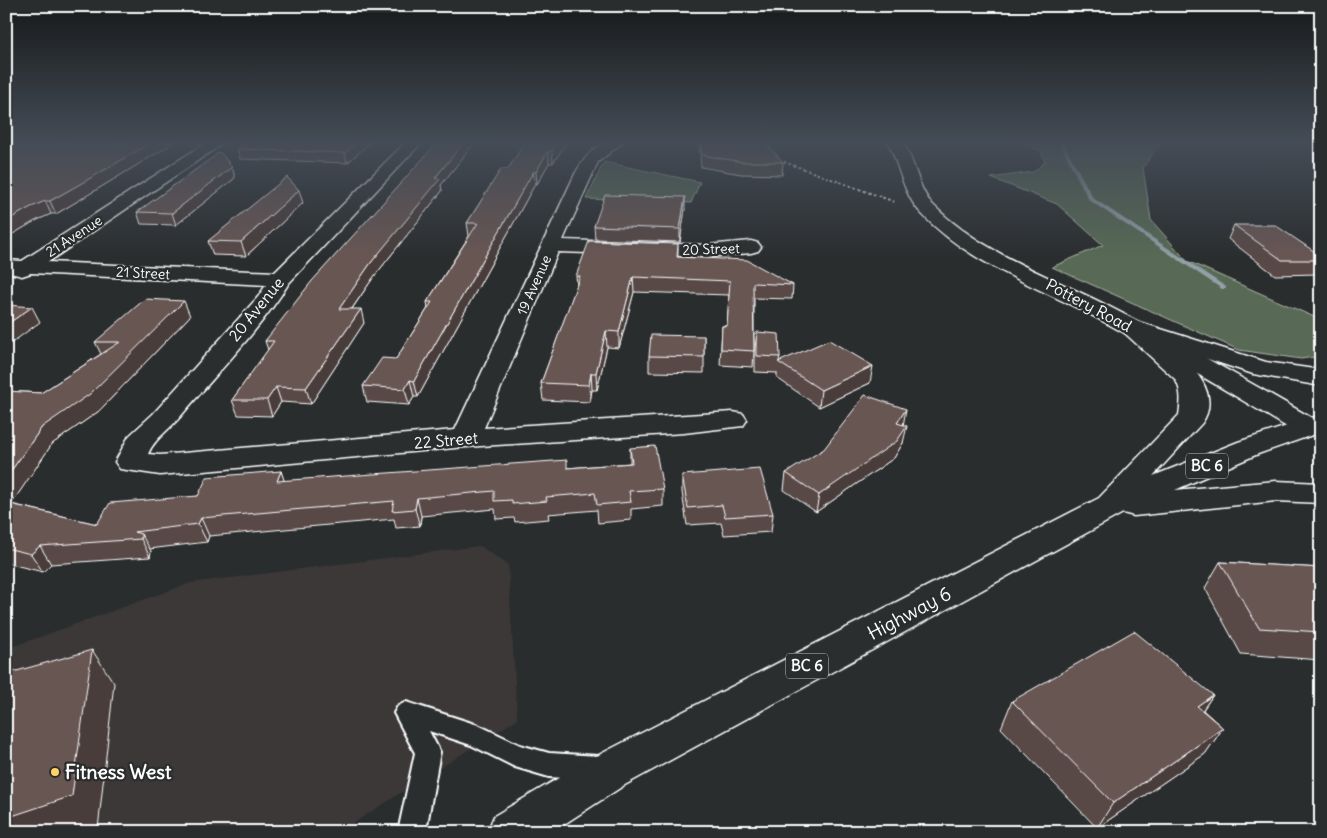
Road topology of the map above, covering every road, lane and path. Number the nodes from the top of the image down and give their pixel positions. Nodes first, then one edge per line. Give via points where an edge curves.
1 (154, 181) edge
2 (376, 181) edge
3 (582, 181) edge
4 (836, 181) edge
5 (912, 181) edge
6 (926, 208) junction
7 (552, 246) junction
8 (751, 247) dead end
9 (16, 267) edge
10 (280, 279) junction
11 (6, 280) edge
12 (1129, 326) junction
13 (1321, 378) edge
14 (733, 420) dead end
15 (1316, 429) edge
16 (466, 438) junction
17 (160, 466) joint
18 (1321, 493) edge
19 (1108, 507) junction
20 (613, 770) junction
21 (411, 832) edge
22 (510, 832) edge

1 - 9 street, 21 Avenue
2 - 10 street, 20 Avenue
3 - 7 street, 19 Avenue
4 - 6 path via 911,208
5 - 6 street, Pottery Road via 917,197
6 - 12 street, Pottery Road via 949,228 997,257
7 - 8 street, 20 Street via 707,252
7 - 16 street, 19 Avenue
9 - 10 street, 21 Street
9 - 11 street, 21 Avenue
10 - 17 street, 20 Avenue via 266,301 163,420 138,442 130,462
12 - 13 street via 1262,369
12 - 15 street, Pottery Road
12 - 19 street via 1190,382 1194,399 1192,417
14 - 16 street, 22 Street
15 - 19 street, Highway 6 / BC 6 via 1248,448
16 - 17 street, 22 Street
18 - 19 street via 1276,491
19 - 20 street, Highway 6 / BC 6
20 - 21 lane via 549,765 515,755 478,736 406,713 428,752
20 - 22 street, Highway 6 / BC 6

